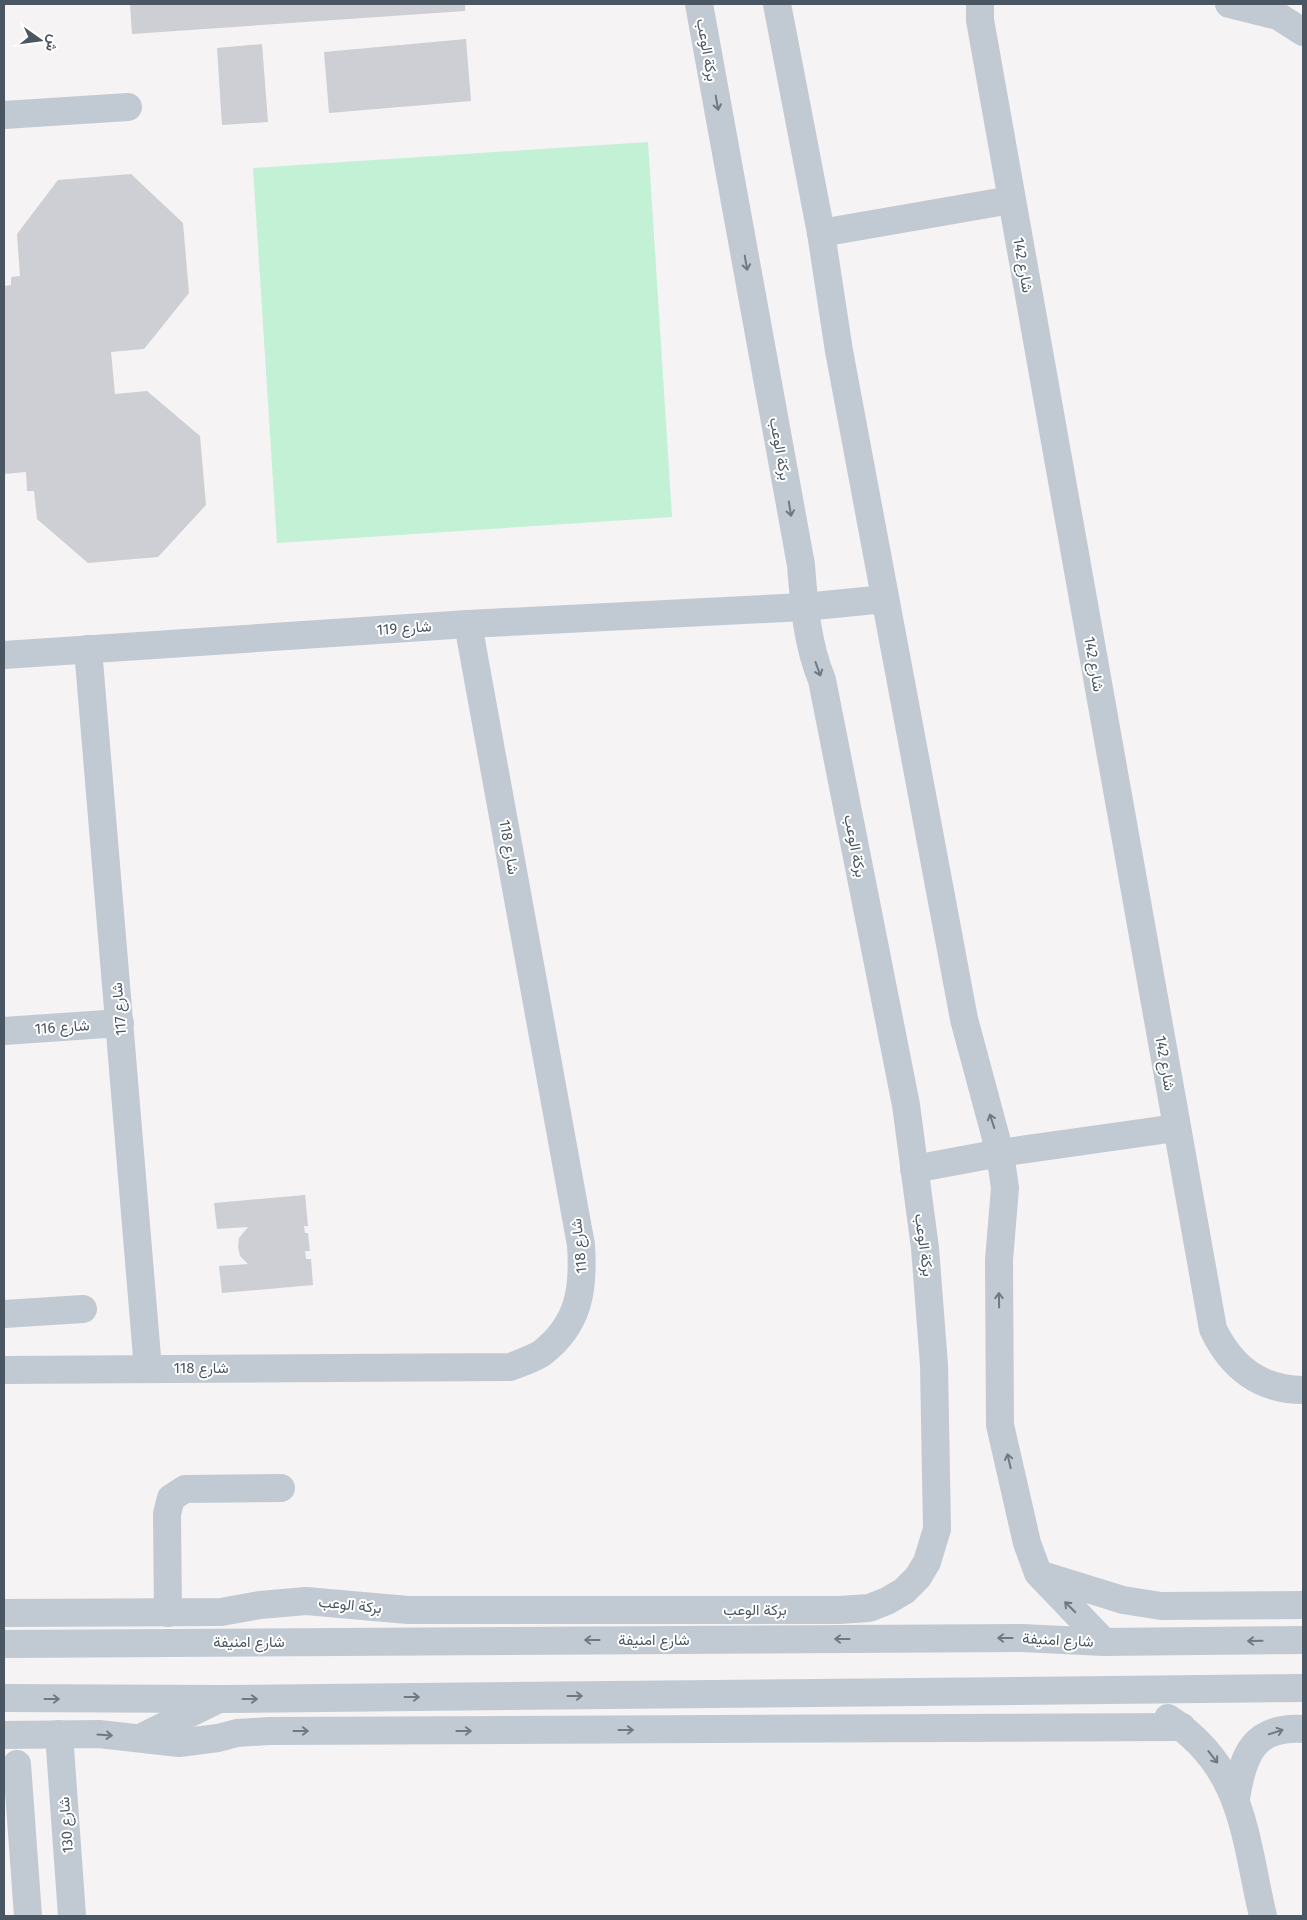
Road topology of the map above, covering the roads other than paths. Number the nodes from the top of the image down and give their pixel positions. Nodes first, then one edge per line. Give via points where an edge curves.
1 (699, 4) edge
2 (777, 4) edge
3 (980, 4) edge
4 (1229, 4) edge
5 (1303, 32) edge
6 (128, 107) dead end
7 (4, 115) edge
8 (1011, 200) junction
9 (821, 233) junction
10 (885, 599) junction
11 (804, 607) junction
12 (468, 624) junction
13 (88, 649) junction
14 (4, 654) edge
15 (120, 1023) junction
16 (4, 1031) edge
17 (1176, 1128) junction
18 (1000, 1153) junction
19 (914, 1169) junction
20 (83, 1309) dead end
21 (4, 1314) edge
22 (148, 1369) junction
23 (4, 1370) edge
24 (1303, 1390) edge
25 (281, 1488) dead end
26 (1038, 1574) junction
27 (346, 1604) junction
28 (1303, 1606) edge
29 (168, 1613) junction
30 (4, 1614) edge
31 (1303, 1640) edge
32 (257, 1642) junction
33 (1104, 1642) junction
34 (4, 1644) edge
35 (1303, 1688) edge
36 (1116, 1691) junction
37 (4, 1698) edge
38 (220, 1699) junction
39 (1182, 1727) junction
40 (1303, 1729) edge
41 (59, 1734) junction
42 (4, 1735) edge
43 (142, 1738) junction
44 (17, 1764) dead end
45 (1236, 1798) junction
46 (28, 1916) edge
47 (72, 1916) edge
48 (1262, 1916) edge

1 -> 11 street, بركة الوعب via 802,565
2 - 9 street
3 - 8 street, شارع 142
4 - 5 street via 1278,16
6 - 7 street
8 - 9 street
8 - 17 street, شارع 142
9 - 10 street via 839,351
10 - 11 street, شارع 119
18 -> 10 street via 964,1019
11 - 12 street, شارع 119
11 -> 19 street, بركة الوعب via 822,680 899,1065
12 - 13 street, شارع 119
12 - 22 street, شارع 118 via 582,1245 583,1277 576,1310 563,1333 540,1354 510,1367
13 - 14 street, شارع 119
13 - 15 street, شارع 117
15 - 16 street, شارع 116
15 - 22 street, شارع 117
17 - 18 street
17 - 24 street, شارع 142 via 1209,1312 1220,1344 1230,1359 1257,1380
18 - 19 street
26 -> 18 street via 1027,1543 1000,1425 999,1260 1005,1188
19 - 27 street, بركة الوعب via 931,1302 937,1529 927,1562 904,1591 869,1608 839,1610 408,1610
20 - 21 street
22 - 23 street, شارع 118
25 - 29 street via 185,1489 171,1498 167,1514
26 - 28 street via 1123,1600 1152,1605
33 -> 26 street
27 - 29 street, بركة الوعب via 281,1602 221,1612
27 - 32 street
29 - 30 street, بركة الوعب
31 -> 33 street, شارع امنيفة
33 -> 32 street, شارع امنيفة via 1022,1638
32 - 34 street, شارع امنيفة
35 - 36 street
38 -> 36 street
36 - 39 street via 1136,1699
37 -> 38 street
38 - 43 street
43 -> 39 street via 179,1742 237,1733 269,1732
39 -> 45 street via 1217,1762
45 -> 40 street via 1242,1767 1250,1749 1270,1733 1282,1729
41 - 42 street
41 -> 43 street
41 - 47 street, شارع 130
44 - 46 street
45 - 48 street

